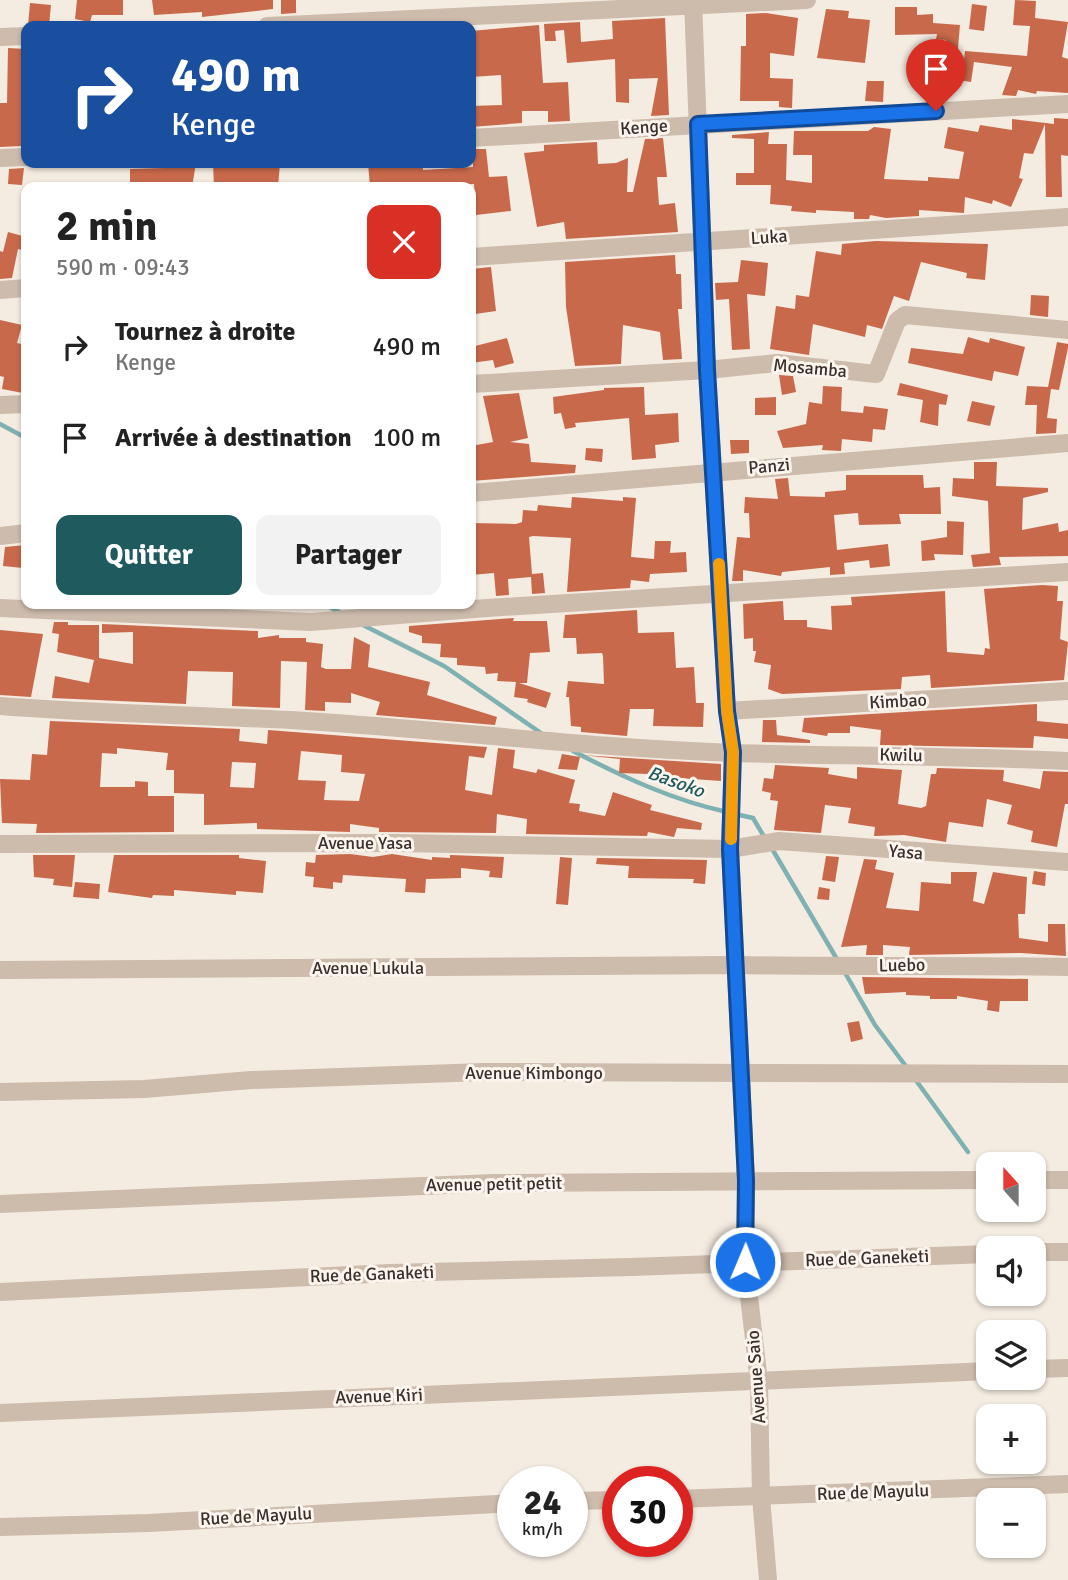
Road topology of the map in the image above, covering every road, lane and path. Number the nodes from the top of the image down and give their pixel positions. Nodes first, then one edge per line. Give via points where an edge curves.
1 (807, 0) edge
2 (694, 3) edge
3 (360, 21) edge
4 (21, 36) edge
5 (0, 37) edge
6 (1068, 104) edge
7 (698, 124) junction
8 (476, 138) edge
9 (21, 157) edge
10 (0, 158) edge
11 (1068, 217) edge
12 (704, 241) junction
13 (476, 257) edge
14 (21, 288) edge
15 (0, 290) edge
16 (1068, 330) edge
17 (707, 370) junction
18 (476, 384) edge
19 (21, 404) edge
20 (0, 405) edge
21 (1068, 443) edge
22 (713, 471) junction
23 (476, 493) edge
24 (21, 534) edge
25 (0, 536) edge
26 (1068, 572) edge
27 (721, 594) junction
28 (0, 608) edge
29 (21, 609) edge
30 (22, 609) edge
31 (1068, 691) edge
32 (0, 706) edge
33 (727, 711) junction
34 (733, 752) junction
35 (1068, 761) edge
36 (0, 844) edge
37 (738, 849) junction
38 (1068, 862) edge
39 (737, 965) junction
40 (1068, 967) edge
41 (0, 970) edge
42 (739, 1074) junction
43 (1068, 1074) edge
44 (0, 1092) edge
45 (976, 1180) edge
46 (1046, 1180) edge
47 (1068, 1180) edge
48 (746, 1181) junction
49 (0, 1204) edge
50 (1046, 1252) edge
51 (1068, 1252) edge
52 (976, 1254) edge
53 (745, 1262) junction
54 (0, 1292) edge
55 (1068, 1368) edge
56 (1046, 1369) edge
57 (976, 1372) edge
58 (759, 1382) junction
59 (0, 1413) edge
60 (1068, 1484) edge
61 (761, 1497) junction
62 (693, 1499) edge
63 (497, 1504) edge
64 (0, 1527) edge
65 (768, 1580) edge

1 - 2 street
2 - 3 street
2 - 7 street, Avenue Saio
4 - 5 street
6 - 7 street, Kenge
7 - 8 street, Kenge
7 - 12 street, Avenue Saio
9 - 10 street
11 - 12 street, Luka
12 - 13 street, Luka
12 - 17 street, Avenue Saio
14 - 15 street
16 - 17 street, Mosamba via 905,315 897,321 878,374 777,363
17 - 18 street, Mosamba
17 - 22 street, Avenue Saio
19 - 20 street
21 - 22 street, Panzi
22 - 23 street, Panzi
22 - 27 street, Avenue Saio
24 - 25 street
26 - 27 street
27 - 30 street via 311,622
27 - 33 street, Avenue Saio
28 - 29 street
31 - 33 street, Kimbao
32 - 34 street, Kwilu via 305,721 559,743
33 - 34 street, Avenue Saio
34 - 35 street, Kwilu
34 - 37 street, Avenue Saio via 732,826
36 - 37 street, Avenue Yasa via 398,843
37 - 38 street, Yasa via 779,841
37 - 39 street, Avenue Saio
39 - 40 street, Luebo
39 - 41 street, Avenue Lukula
39 - 42 street, Avenue Saio
42 - 43 street, Avenue Kimbongo
42 - 44 street, Avenue Kimbongo via 483,1072
42 - 48 street, Avenue Saio
45 - 48 street, Avenue petit petit
46 - 47 street
48 - 49 street, Avenue petit petit via 493,1183
48 - 53 street, Avenue Saio
50 - 51 street
52 - 53 street, Rue de Ganeketi
53 - 54 street, Rue de Ganaketi via 378,1273
53 - 58 street, Avenue Saio
55 - 56 street
57 - 58 street, Avenue Kiri
58 - 59 street, Avenue Kiri
58 - 61 street, Avenue Saio
60 - 61 street, Rue de Mayulu
61 - 62 street, Rue de Mayulu
61 - 65 street, Avenue Saio
63 - 64 street, Rue de Mayulu

